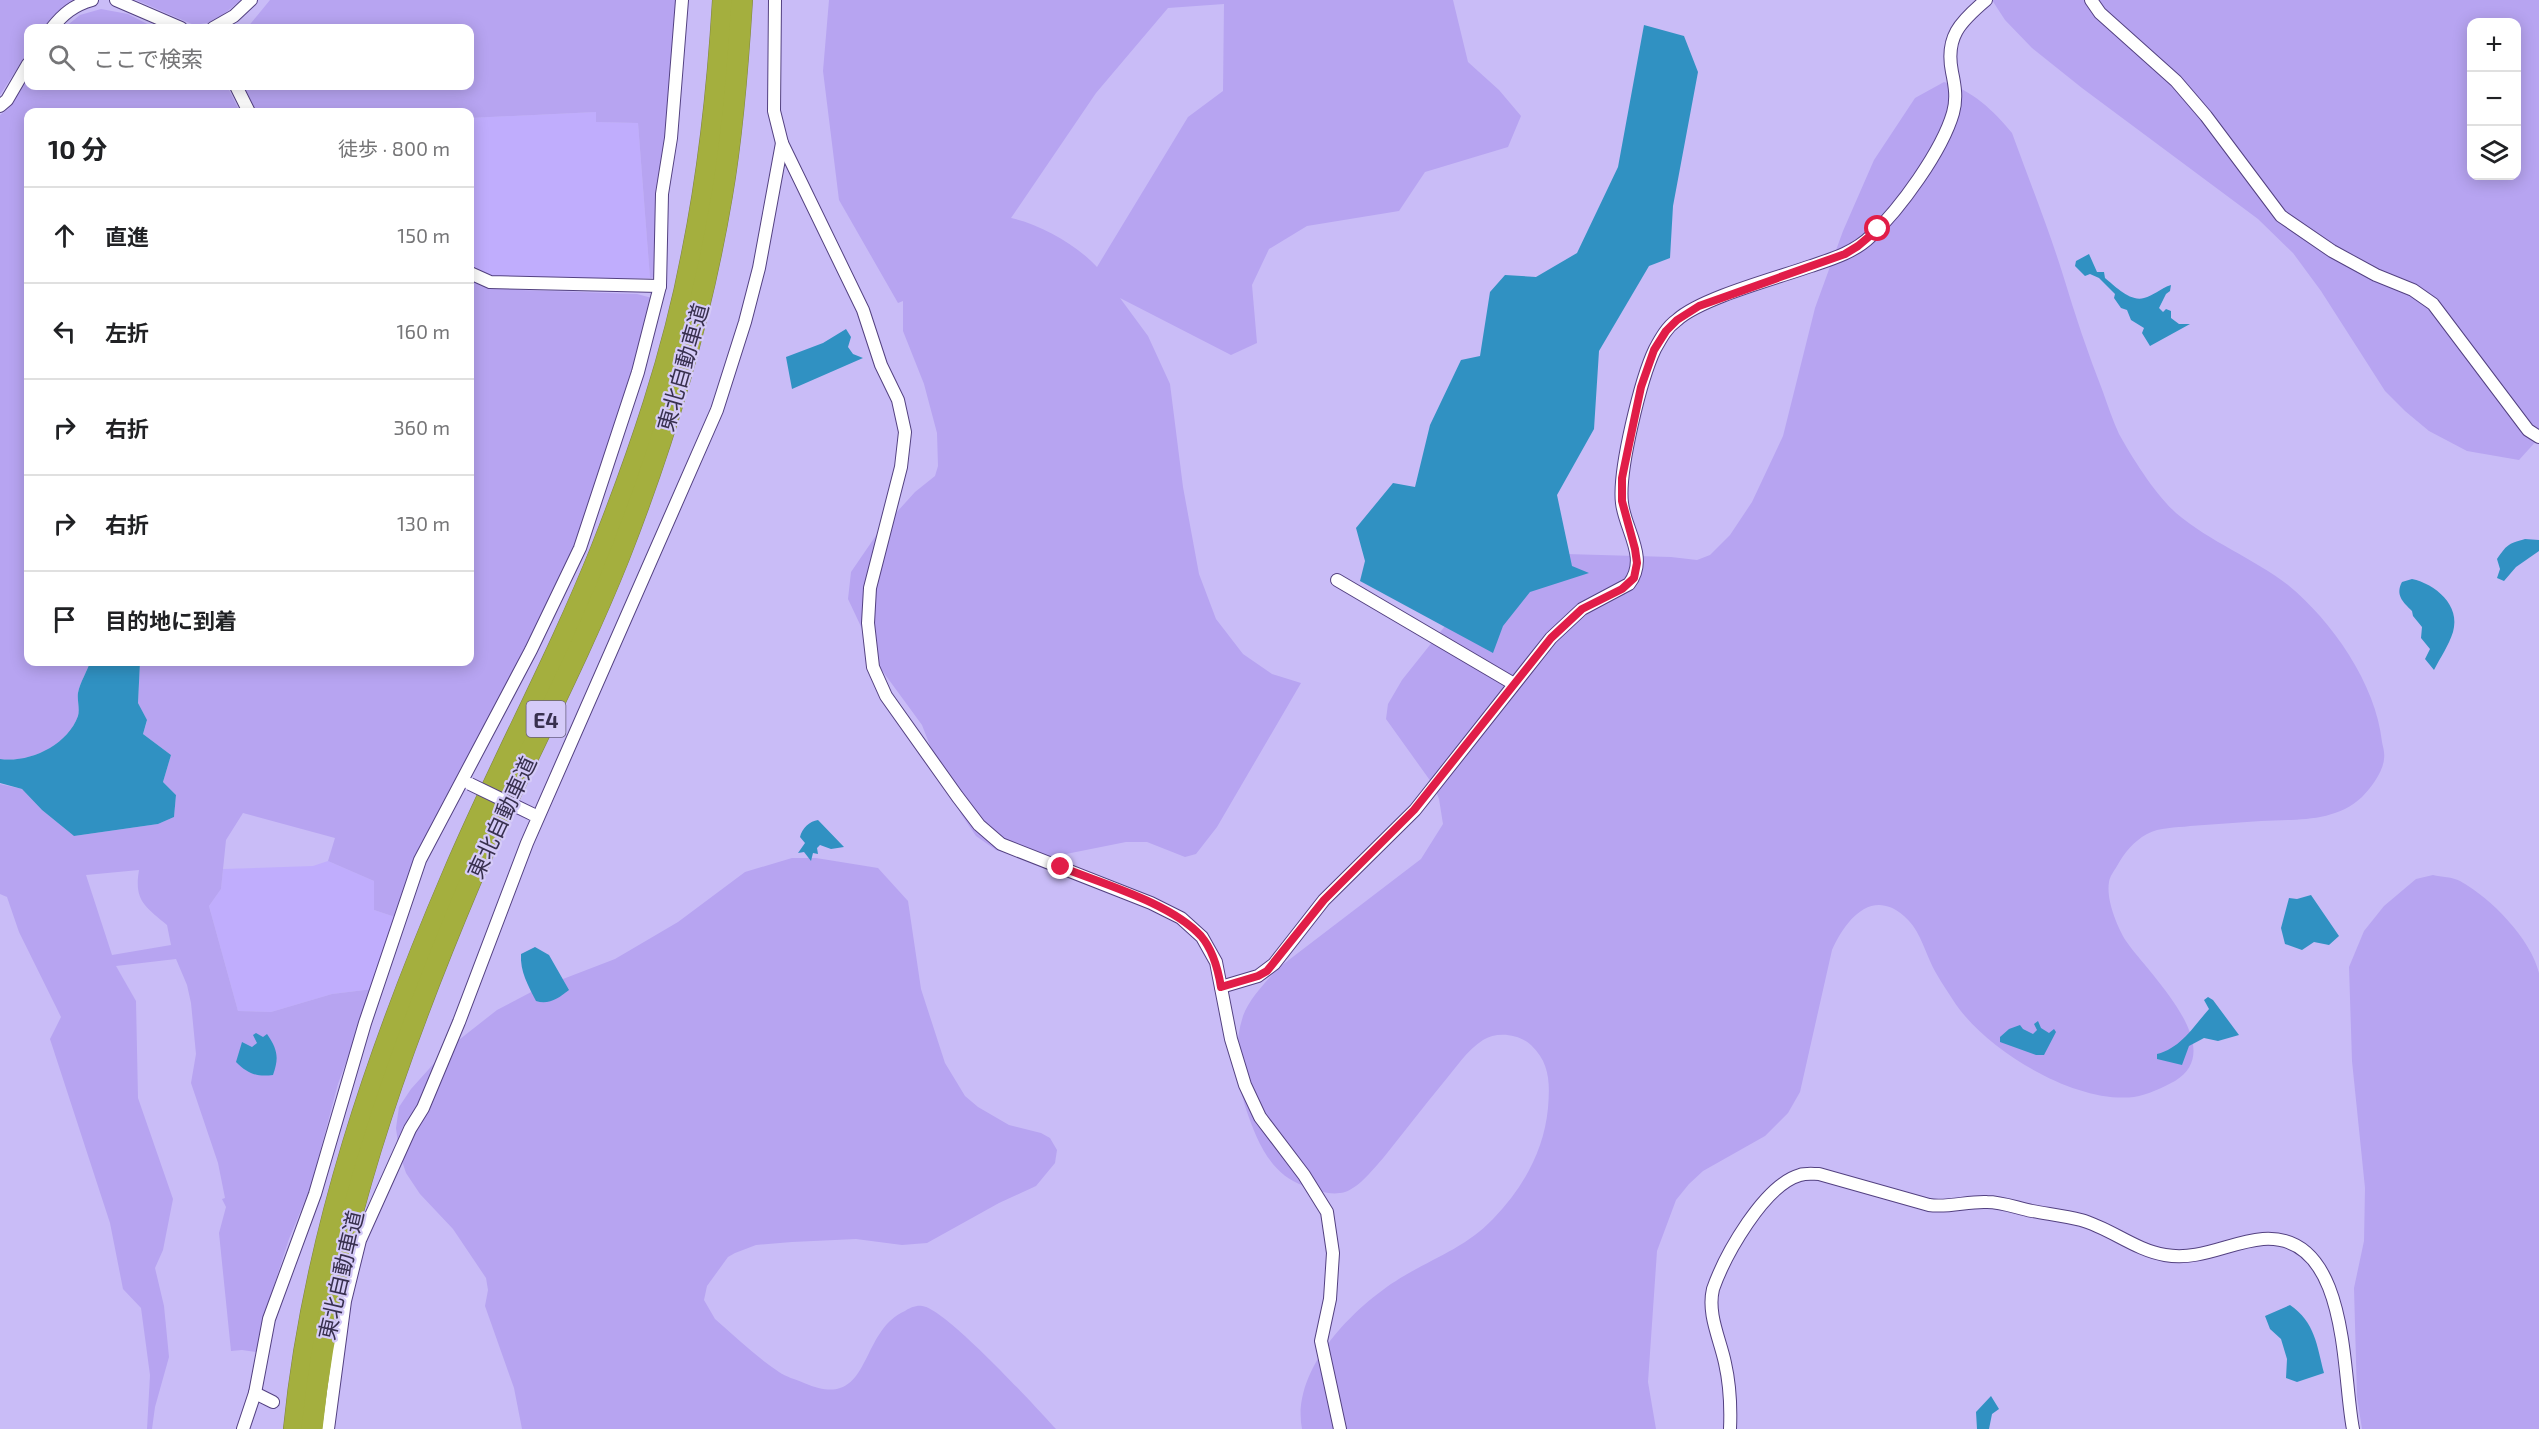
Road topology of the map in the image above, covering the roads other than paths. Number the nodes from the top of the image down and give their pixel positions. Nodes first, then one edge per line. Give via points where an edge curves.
1 (92, 0) edge
2 (116, 0) edge
3 (251, 0) edge
4 (682, 0) edge
5 (723, 0) edge
6 (742, 0) edge
7 (775, 0) edge
8 (1986, 0) edge
9 (2091, 0) edge
10 (55, 24) edge
11 (172, 24) edge
12 (220, 24) edge
13 (24, 71) edge
14 (238, 90) edge
15 (0, 106) edge
16 (247, 108) edge
17 (782, 143) junction
18 (474, 275) edge
19 (660, 286) junction
20 (2539, 437) edge
21 (1337, 580) dead end
22 (1514, 684) junction
23 (467, 781) junction
24 (536, 814) junction
25 (1221, 987) junction
26 (255, 1393) junction
27 (273, 1402) dead end
28 (243, 1429) edge
29 (294, 1429) edge
30 (312, 1429) edge
31 (328, 1429) edge
32 (1340, 1429) edge
33 (1730, 1429) edge
34 (2353, 1429) edge

1 - 10 street via 77,4
2 - 11 street
3 - 12 street
4 - 19 street via 662,194
5 - 29 highway, 東北自動車道 / E4 via 704,190 685,287 660,382 600,552 455,870 365,1105 333,1217 315,1299
6 - 30 highway, 東北自動車道 / E4 via 738,71 723,192 679,387 618,560 472,878 423,998 383,1112 351,1222 328,1317
7 - 17 street via 774,111
8 - 22 street via 1962,22 1951,43 1955,101 1944,136 1878,229 1845,254 1699,306 1666,331 1654,350 1641,387 1622,478 1622,501 1637,563 1634,578 1571,618
9 - 20 street via 2100,13 2176,81 2281,216 2332,251 2413,290 2433,304 2528,430
13 - 15 street
14 - 16 street
17 - 24 street via 759,268 717,410
17 - 25 street via 863,310 881,365 898,400 905,432 901,467 870,588 868,623 873,667 886,696 979,825 1001,844 1181,918 1202,937 1216,962
18 - 19 street via 490,282
19 - 23 street via 638,372 580,548
21 - 22 street
22 - 25 street via 1414,810 1324,900 1274,964 1258,976
23 - 24 street, bridge
23 - 26 street via 420,860 399,920 315,1194 269,1319
24 - 31 street via 459,1022 360,1240 345,1301 327,1412
25 - 32 street via 1245,1085 1260,1117 1327,1212 1333,1253 1330,1299 1321,1341
26 - 27 street
26 - 28 street
33 - 34 street via 1730,1388 1714,1321 1713,1289 1763,1203 1800,1175 1819,1174 1939,1206 1989,1202 2083,1221 2165,1255 2203,1255 2264,1239 2290,1242 2322,1272 2334,1301 2345,1353

